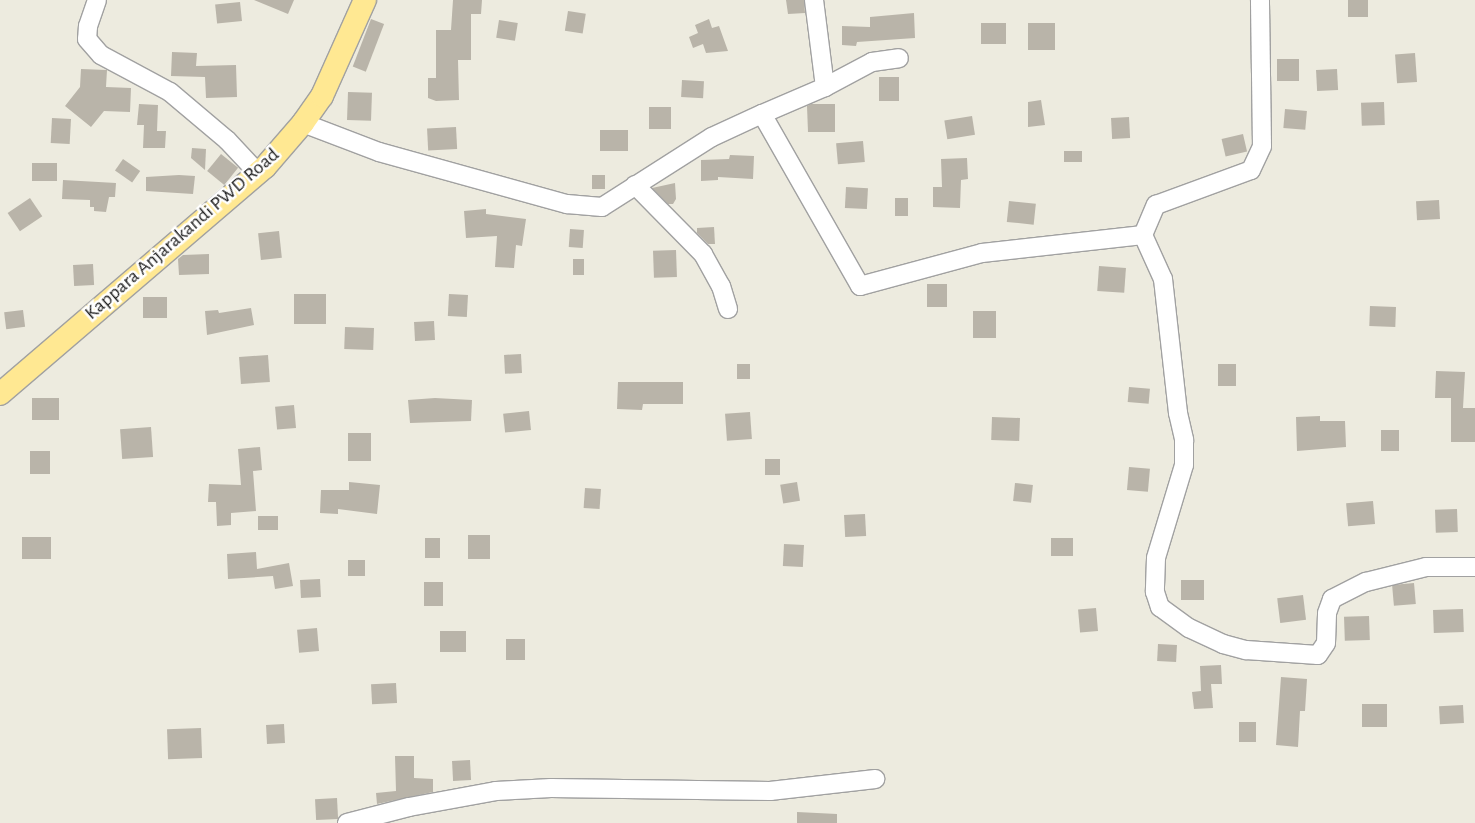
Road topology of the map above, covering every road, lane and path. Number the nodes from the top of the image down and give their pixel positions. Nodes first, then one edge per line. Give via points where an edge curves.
1 (97, 0) edge
2 (365, 0) edge
3 (814, 0) edge
4 (1260, 0) edge
5 (899, 58) dead end
6 (825, 87) junction
7 (762, 114) junction
8 (303, 123) junction
9 (258, 173) junction
10 (635, 185) junction
11 (1143, 235) junction
12 (728, 310) dead end
13 (0, 394) edge
14 (1475, 567) edge
15 (875, 778) dead end
16 (347, 823) edge

1 - 9 street via 87,39 101,55 170,92 227,140
2 - 8 main road, Kappara Anjarakandi PWD Road via 322,96
3 - 6 street
4 - 11 street via 1264,106 1262,146 1251,170 1156,205
5 - 6 street via 872,62
6 - 7 street
7 - 10 street via 712,137
7 - 11 street via 860,286 982,253
8 - 9 main road, Kappara Anjarakandi PWD Road
8 - 10 street via 380,152 567,204 602,207
9 - 13 main road, Kappara Anjarakandi PWD Road
10 - 12 street via 703,254
11 - 14 street via 1163,278 1184,440 1184,465 1156,558 1154,592 1160,608 1189,628 1223,644 1246,650 1318,655 1326,643 1327,613 1332,598 1366,582 1426,567
15 - 16 street via 770,791 551,788 496,791 409,807

